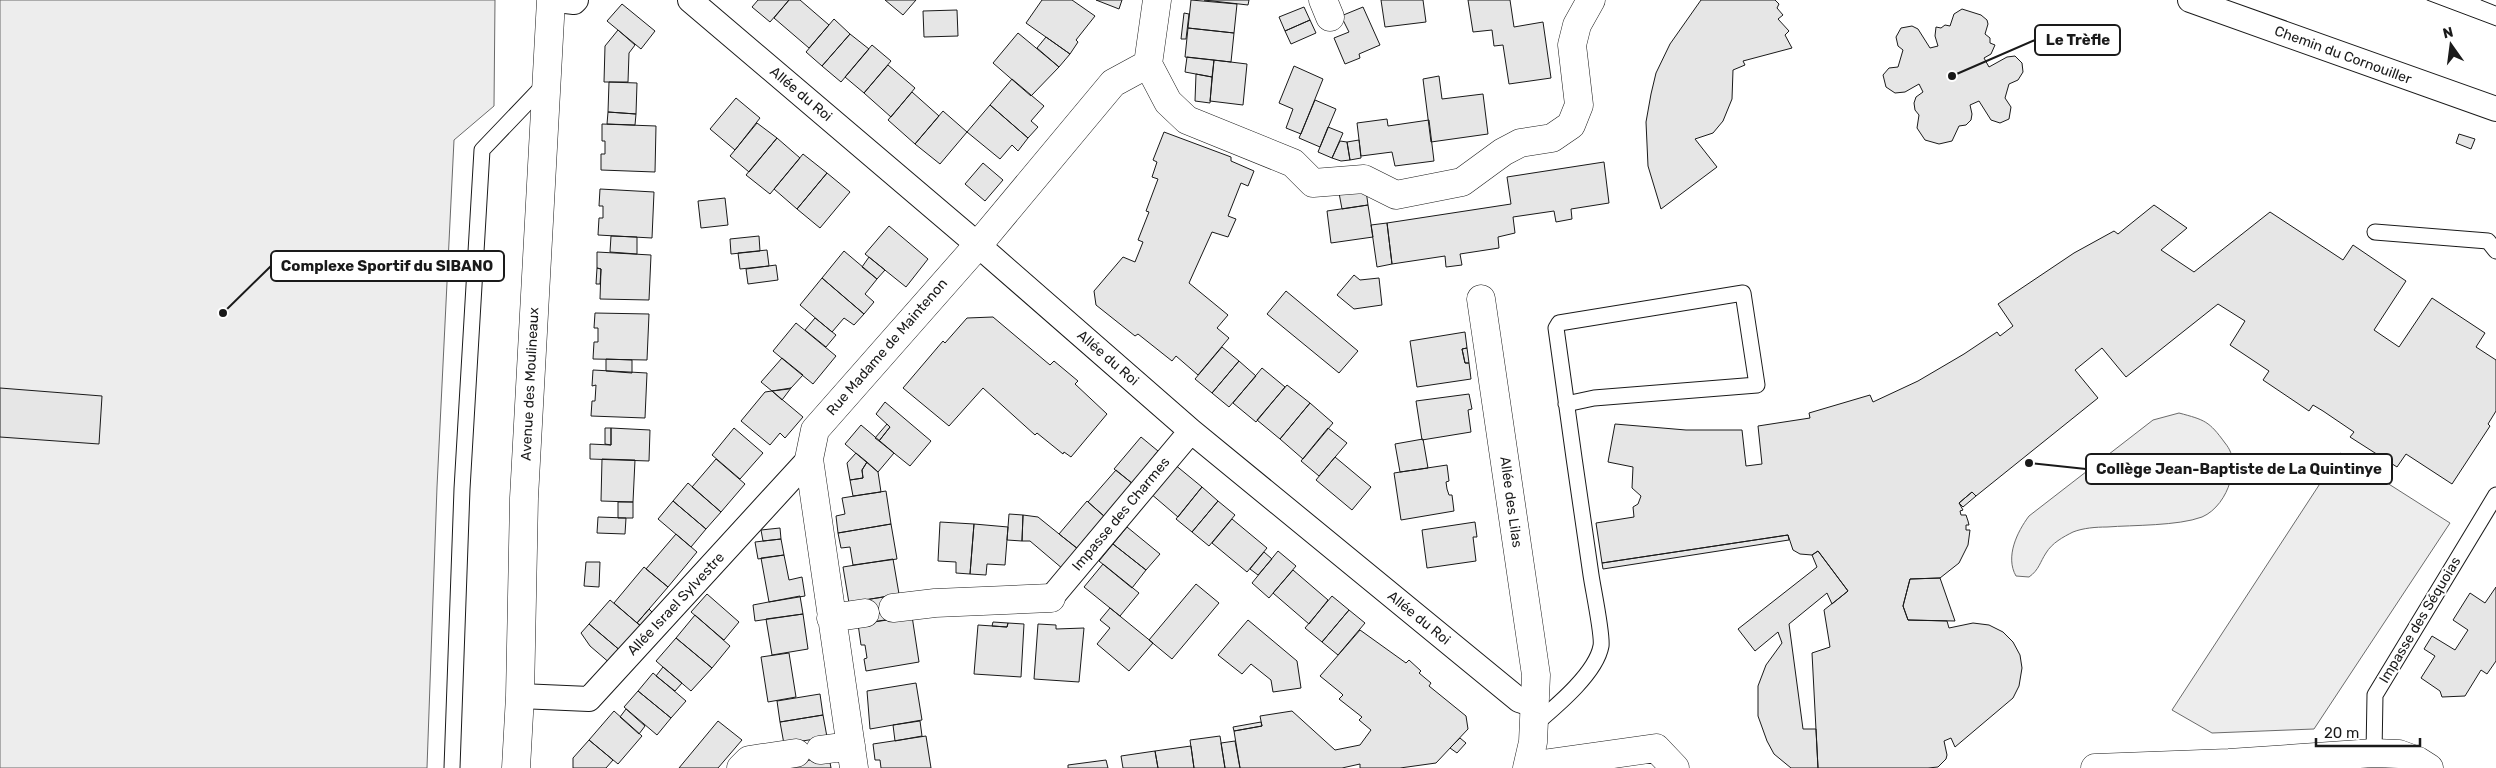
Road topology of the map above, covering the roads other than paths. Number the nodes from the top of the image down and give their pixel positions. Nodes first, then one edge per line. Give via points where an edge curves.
1 (551, 0) edge
2 (557, 0) edge
3 (576, 0) edge
4 (690, 0) edge
5 (1156, 0) edge
6 (1591, 0) edge
7 (2190, 0) edge
8 (1148, 64) junction
9 (547, 82) junction
10 (2496, 109) edge
11 (2375, 232) dead end
12 (978, 245) junction
13 (2496, 251) edge
14 (1481, 299) dead end
15 (1566, 404) junction
16 (1191, 430) junction
17 (809, 459) junction
18 (2496, 495) edge
19 (1051, 598) joint
20 (892, 608) dead end
21 (865, 613) dead end
22 (831, 618) junction
23 (520, 696) junction
24 (1534, 715) junction
25 (2374, 753) junction
26 (852, 757) edge
27 (1528, 767) edge
28 (452, 768) edge
29 (516, 768) edge
30 (741, 768) edge
31 (1675, 768) edge
32 (2095, 768) edge
33 (2429, 768) edge

1 - 9 street, Avenue des Moulineaux
2 - 3 street
4 - 12 street, Allée du Roi
5 - 8 street
6 - 8 street via 1577,25 1572,45 1579,105 1571,125 1552,138 1520,144 1503,152 1462,182 1396,195 1364,179 1313,183 1293,163 1188,120 1168,102
7 - 10 street, Chemin du Cornouiller
8 - 12 street, Rue Madame de Maintenon via 1113,83
9 - 23 street, Avenue des Moulineaux via 524,498
9 - 28 lane via 482,150 462,489
11 - 13 lane via 2488,241
12 - 16 street, Allée du Roi
12 - 17 street, Rue Madame de Maintenon via 815,430
14 - 24 street, Allée des Lilas via 1536,675
15 - 15 lane via 1556,328 1559,322 1744,293 1757,385 1594,398
15 - 24 lane via 1601,646 1589,671 1566,697
16 - 19 street, Impasse des Charmes
16 - 24 street, Allée du Roi
17 - 22 street, Rue Madame de Maintenon
17 - 23 street, Allée Israel Sylvestre via 589,699
18 - 25 lane, Impasse des Séquoias via 2375,695
19 - 20 street
21 - 22 street
22 - 26 street, Rue Madame de Maintenon
23 - 29 street, Avenue des Moulineaux
24 - 27 street, Allée des Lilas
25 - 32 street
25 - 33 street via 2399,754
26 - 30 street via 808,752 749,760
27 - 31 street via 1656,748

